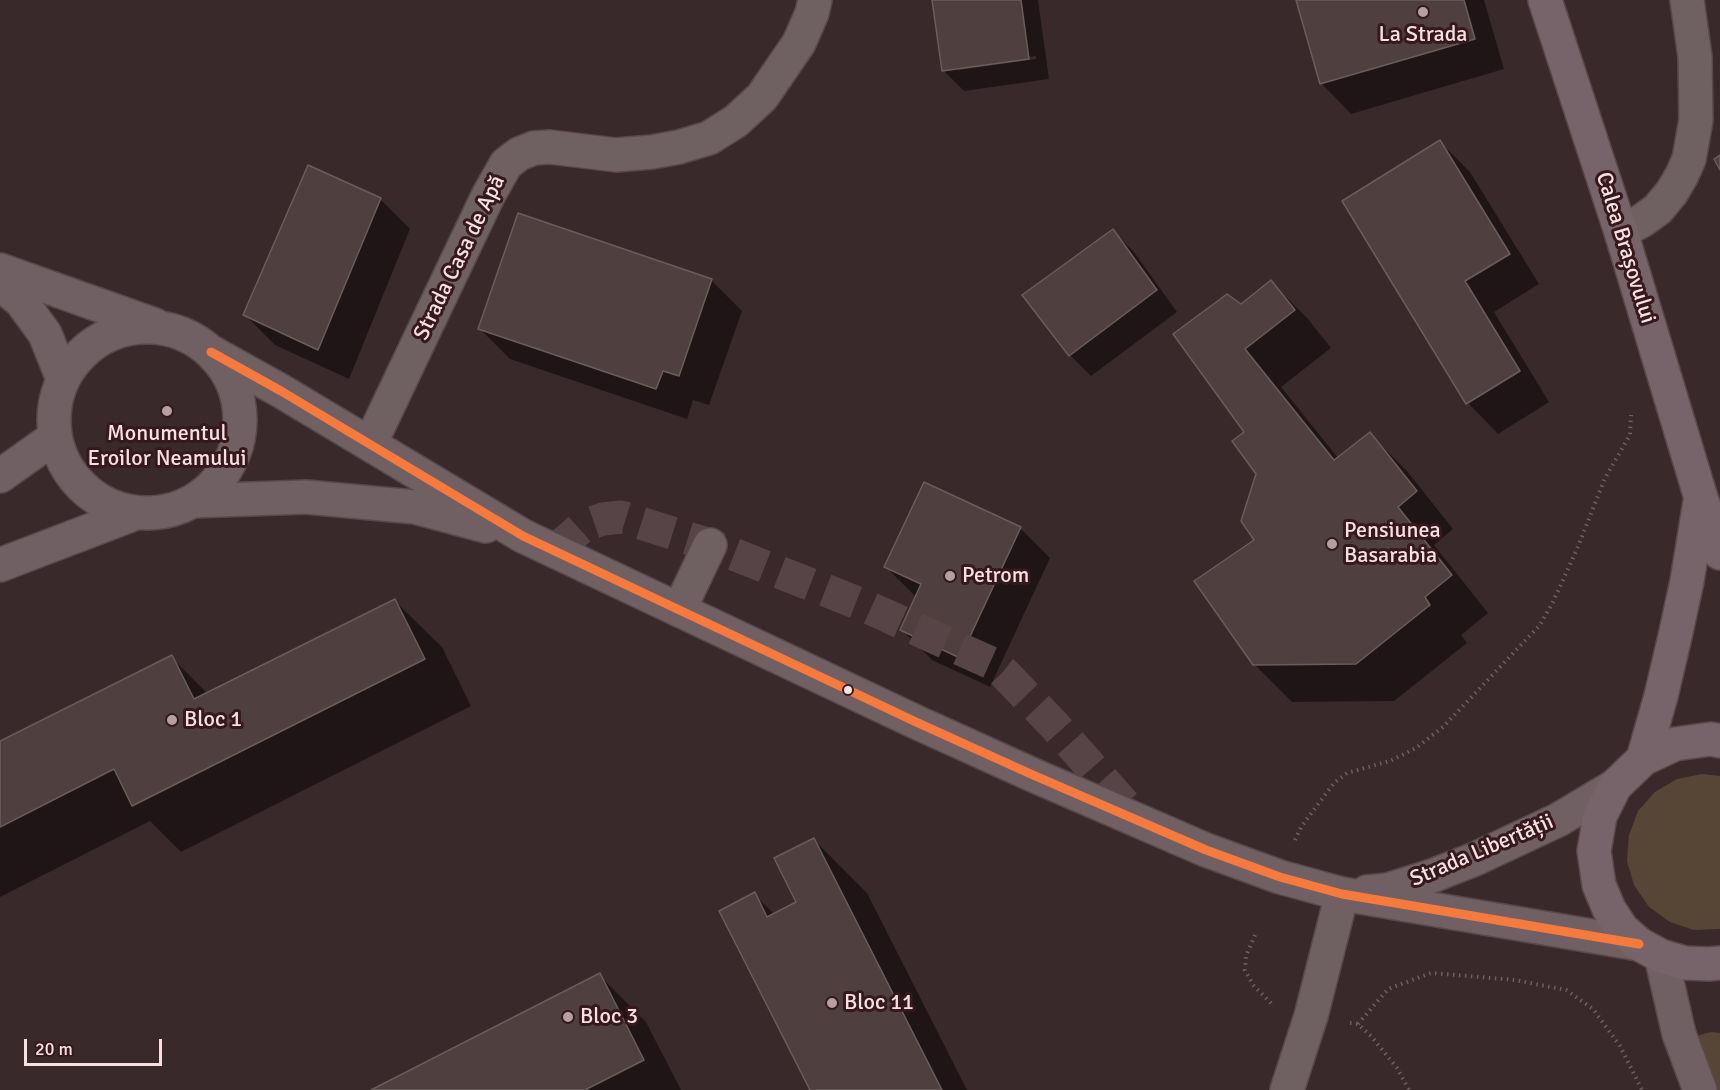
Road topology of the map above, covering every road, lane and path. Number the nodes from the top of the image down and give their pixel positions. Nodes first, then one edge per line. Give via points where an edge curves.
1 (815, 0) edge
2 (1545, 0) edge
3 (1687, 0) edge
4 (1621, 232) junction
5 (0, 270) edge
6 (0, 284) edge
7 (159, 327) junction
8 (211, 352) junction
9 (63, 379) junction
10 (1630, 411) dead end
11 (55, 437) junction
12 (370, 444) junction
13 (0, 476) edge
14 (1701, 498) junction
15 (193, 501) junction
16 (136, 513) junction
17 (523, 536) junction
18 (710, 545) dead end
19 (1720, 553) edge
20 (0, 565) edge
21 (679, 610) junction
22 (1720, 741) edge
23 (1643, 759) junction
24 (1615, 786) junction
25 (1295, 841) dead end
26 (1342, 894) junction
27 (1255, 935) dead end
28 (1650, 950) junction
29 (1720, 963) edge
30 (1278, 1009) dead end
31 (1340, 1022) dead end
32 (1358, 1024) junction
33 (1287, 1090) edge
34 (1409, 1090) edge
35 (1642, 1090) edge
36 (1700, 1090) edge

1 - 12 street, Strada Casa de Apă via 799,43 762,97 736,121 709,138 679,147 616,155 534,148 506,164
2 - 4 highway, Calea Brașovului
3 - 4 street via 1695,57 1696,120 1689,159 1672,192 1658,208
4 - 14 highway, Calea Brașovului
5 - 7 main road
6 - 9 main road via 21,301 45,334
7 - 8 main road via 187,335
7 - 9 main road via 130,328 102,337 79,355
8 - 12 main road, Strada Libertății
8 - 15 main road via 228,375 238,402 239,431 231,459 216,483
9 - 11 main road via 54,407
10 - 25 path via 1630,435 1605,478 1577,549 1540,625 1443,727 1416,748 1390,761 1347,773 1334,783
11 - 13 main road
11 - 16 main road via 65,465 83,488 108,505
12 - 17 main road, Strada Libertății
14 - 19 highway, Calea Brașovului
14 - 23 highway, Calea Brașovului via 1676,632
15 - 16 main road via 167,511
15 - 17 main road, Strada Libertății via 306,497 415,507
16 - 20 main road
17 - 21 main road, Strada Libertății
18 - 21 street
21 - 26 main road, Strada Libertății via 926,727 1140,822 1226,858
22 - 23 highway via 1675,744
23 - 24 highway
24 - 26 main road, Strada Libertății via 1558,820 1432,876 1388,890
24 - 28 highway via 1600,816 1594,851 1599,885 1622,929
26 - 28 main road, Strada Libertății
26 - 33 street via 1311,1016
27 - 30 path via 1245,970 1258,992
28 - 29 highway via 1685,963
28 - 36 main road
31 - 32 path
32 - 34 path via 1397,1068
32 - 35 path via 1388,989 1431,973 1515,980 1566,990 1593,1009 1620,1046

